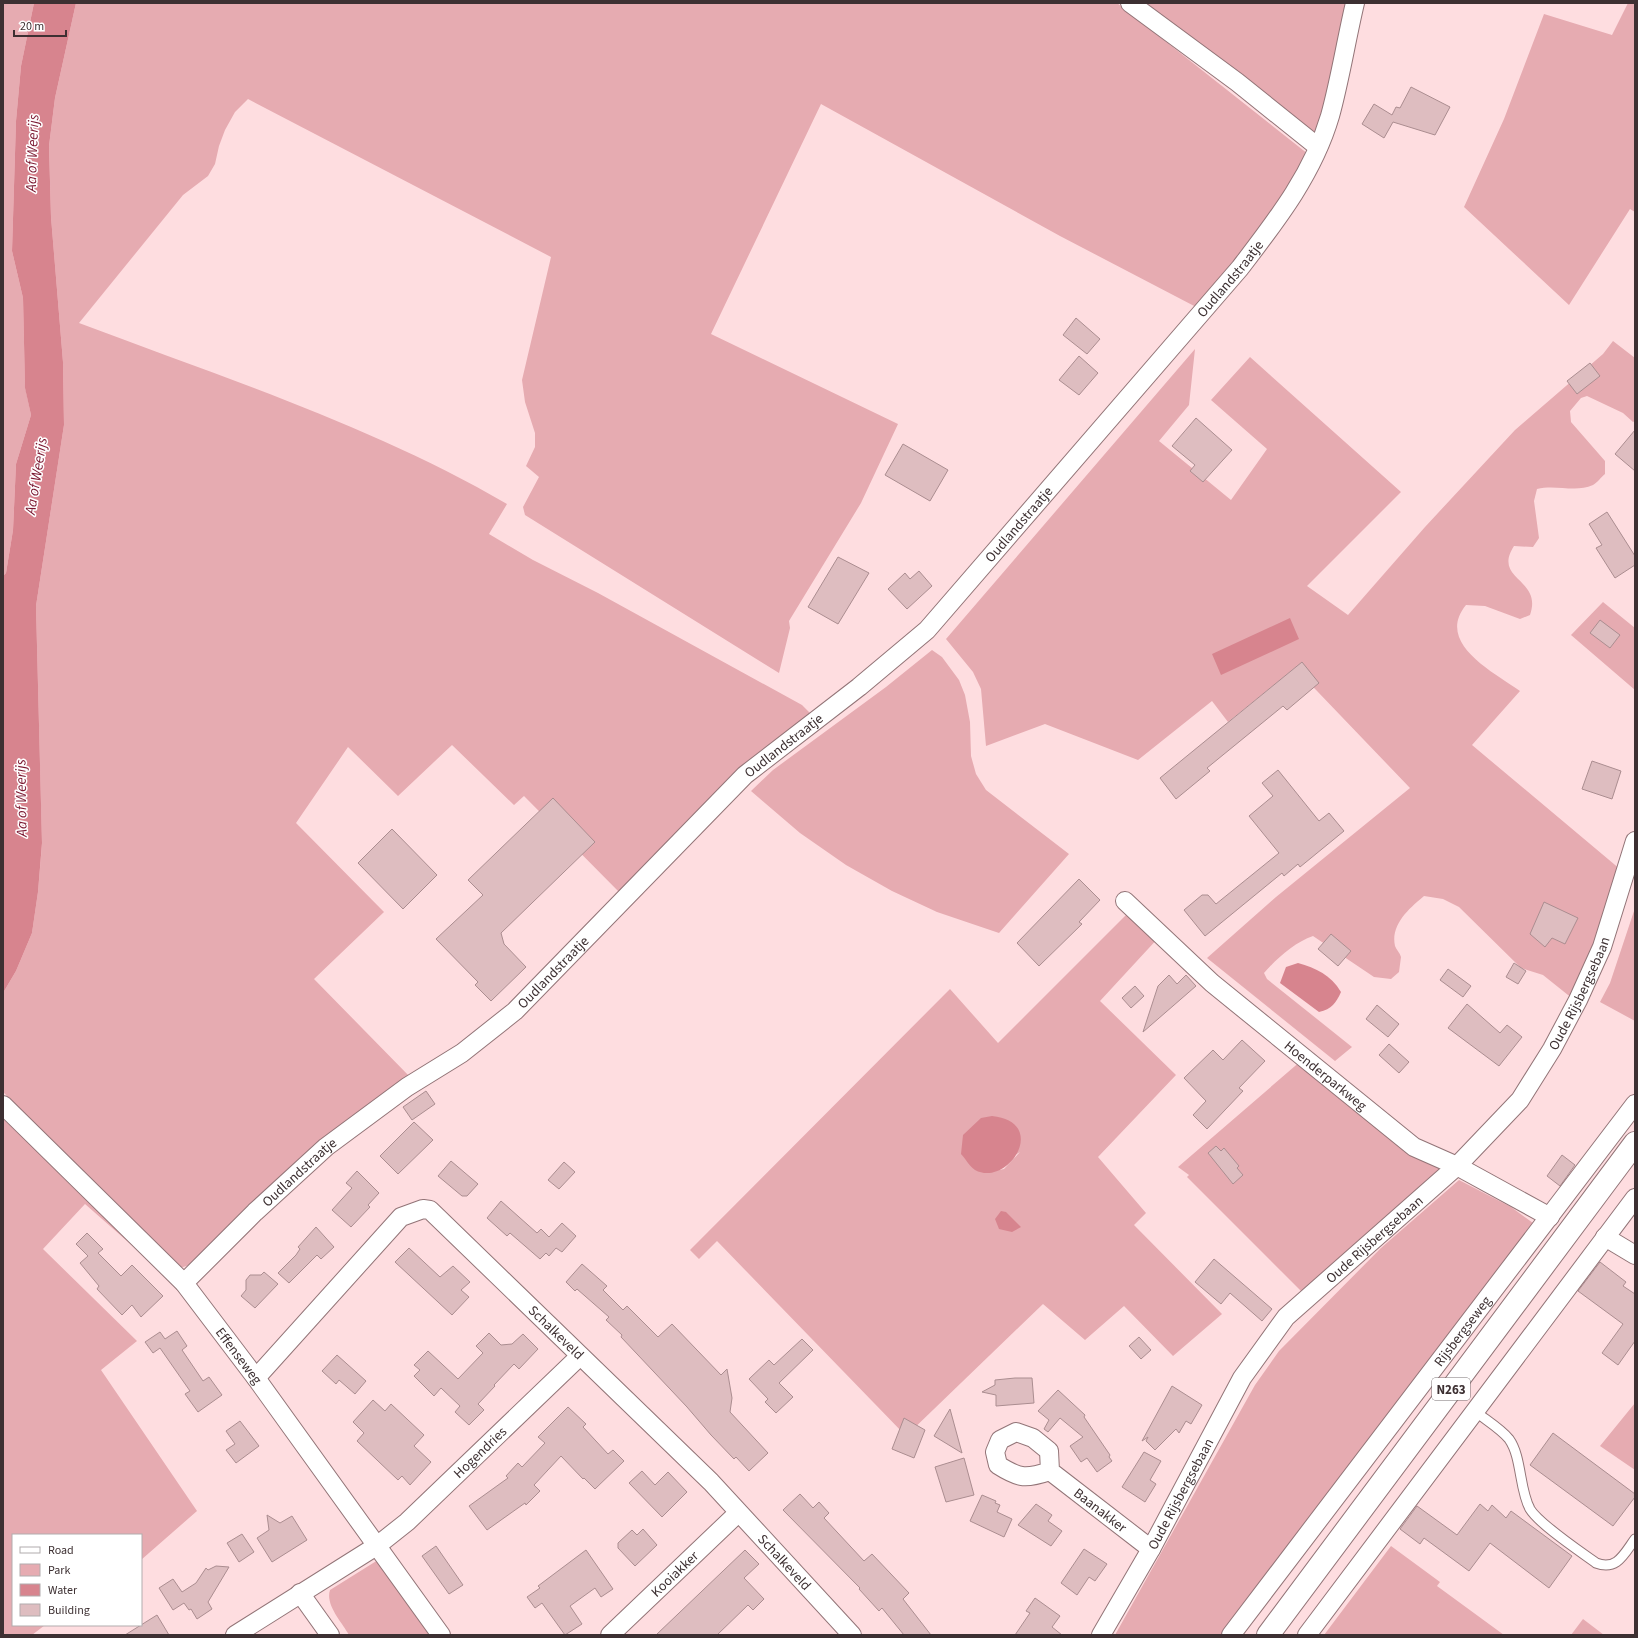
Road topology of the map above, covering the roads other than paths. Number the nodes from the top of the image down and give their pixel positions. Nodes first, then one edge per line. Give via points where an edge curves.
1 (1130, 3) edge
2 (1354, 3) edge
3 (1318, 147) junction
4 (1635, 841) edge
5 (1125, 901) dead end
6 (1635, 1104) edge
7 (3, 1105) edge
8 (1635, 1143) edge
9 (1456, 1166) junction
10 (1635, 1198) edge
11 (1550, 1217) junction
12 (1605, 1237) junction
13 (1635, 1255) edge
14 (184, 1283) junction
15 (580, 1356) junction
16 (256, 1378) junction
17 (1476, 1412) junction
18 (1050, 1471) dead end
19 (738, 1513) junction
20 (1635, 1539) edge
21 (378, 1546) junction
22 (1151, 1549) junction
23 (300, 1593) junction
24 (235, 1635) edge
25 (330, 1635) edge
26 (441, 1635) edge
27 (610, 1635) edge
28 (852, 1635) edge
29 (1101, 1635) edge
30 (1231, 1635) edge
31 (1268, 1635) edge
32 (1307, 1635) edge

1 - 3 street via 1237,82
2 - 3 street, Oudlandstraatje via 1330,117
3 - 14 street, Oudlandstraatje via 1304,178 1280,216 1240,268 927,630 745,775 516,1011 462,1053 408,1087 326,1147 255,1212
4 - 9 street, Oude Rijsbergsebaan via 1602,947 1552,1049 1520,1100
5 - 9 street, Hoenderparkweg via 1212,983 1414,1147
6 - 11 street, Rijsbergseweg
7 - 14 street, Effenseweg
8 - 31 main road, Rijsbergseweg / N263
9 - 11 street, Hoenderparkweg
9 - 22 street, Oude Rijsbergsebaan via 1286,1317 1242,1378
10 - 12 street
11 - 30 street, Rijsbergseweg
12 - 13 street
12 - 17 street
14 - 16 street, Effenseweg
15 - 16 street, Schalkeveld via 430,1210 423,1209 401,1217
15 - 19 street, Schalkeveld via 711,1482
15 - 21 street, Hogendries via 408,1522
16 - 21 street, Effenseweg
17 - 20 lane via 1505,1435 1512,1445 1526,1500 1539,1519 1603,1566 1616,1563
17 - 32 street
18 - 22 street, Baanakker
19 - 27 street, Kooiakker
19 - 28 street, Schalkeveld
21 - 23 street, Hogendries
21 - 26 street, Effenseweg
22 - 29 street, Oude Rijsbergsebaan
23 - 24 street, Hogendries
23 - 25 street

